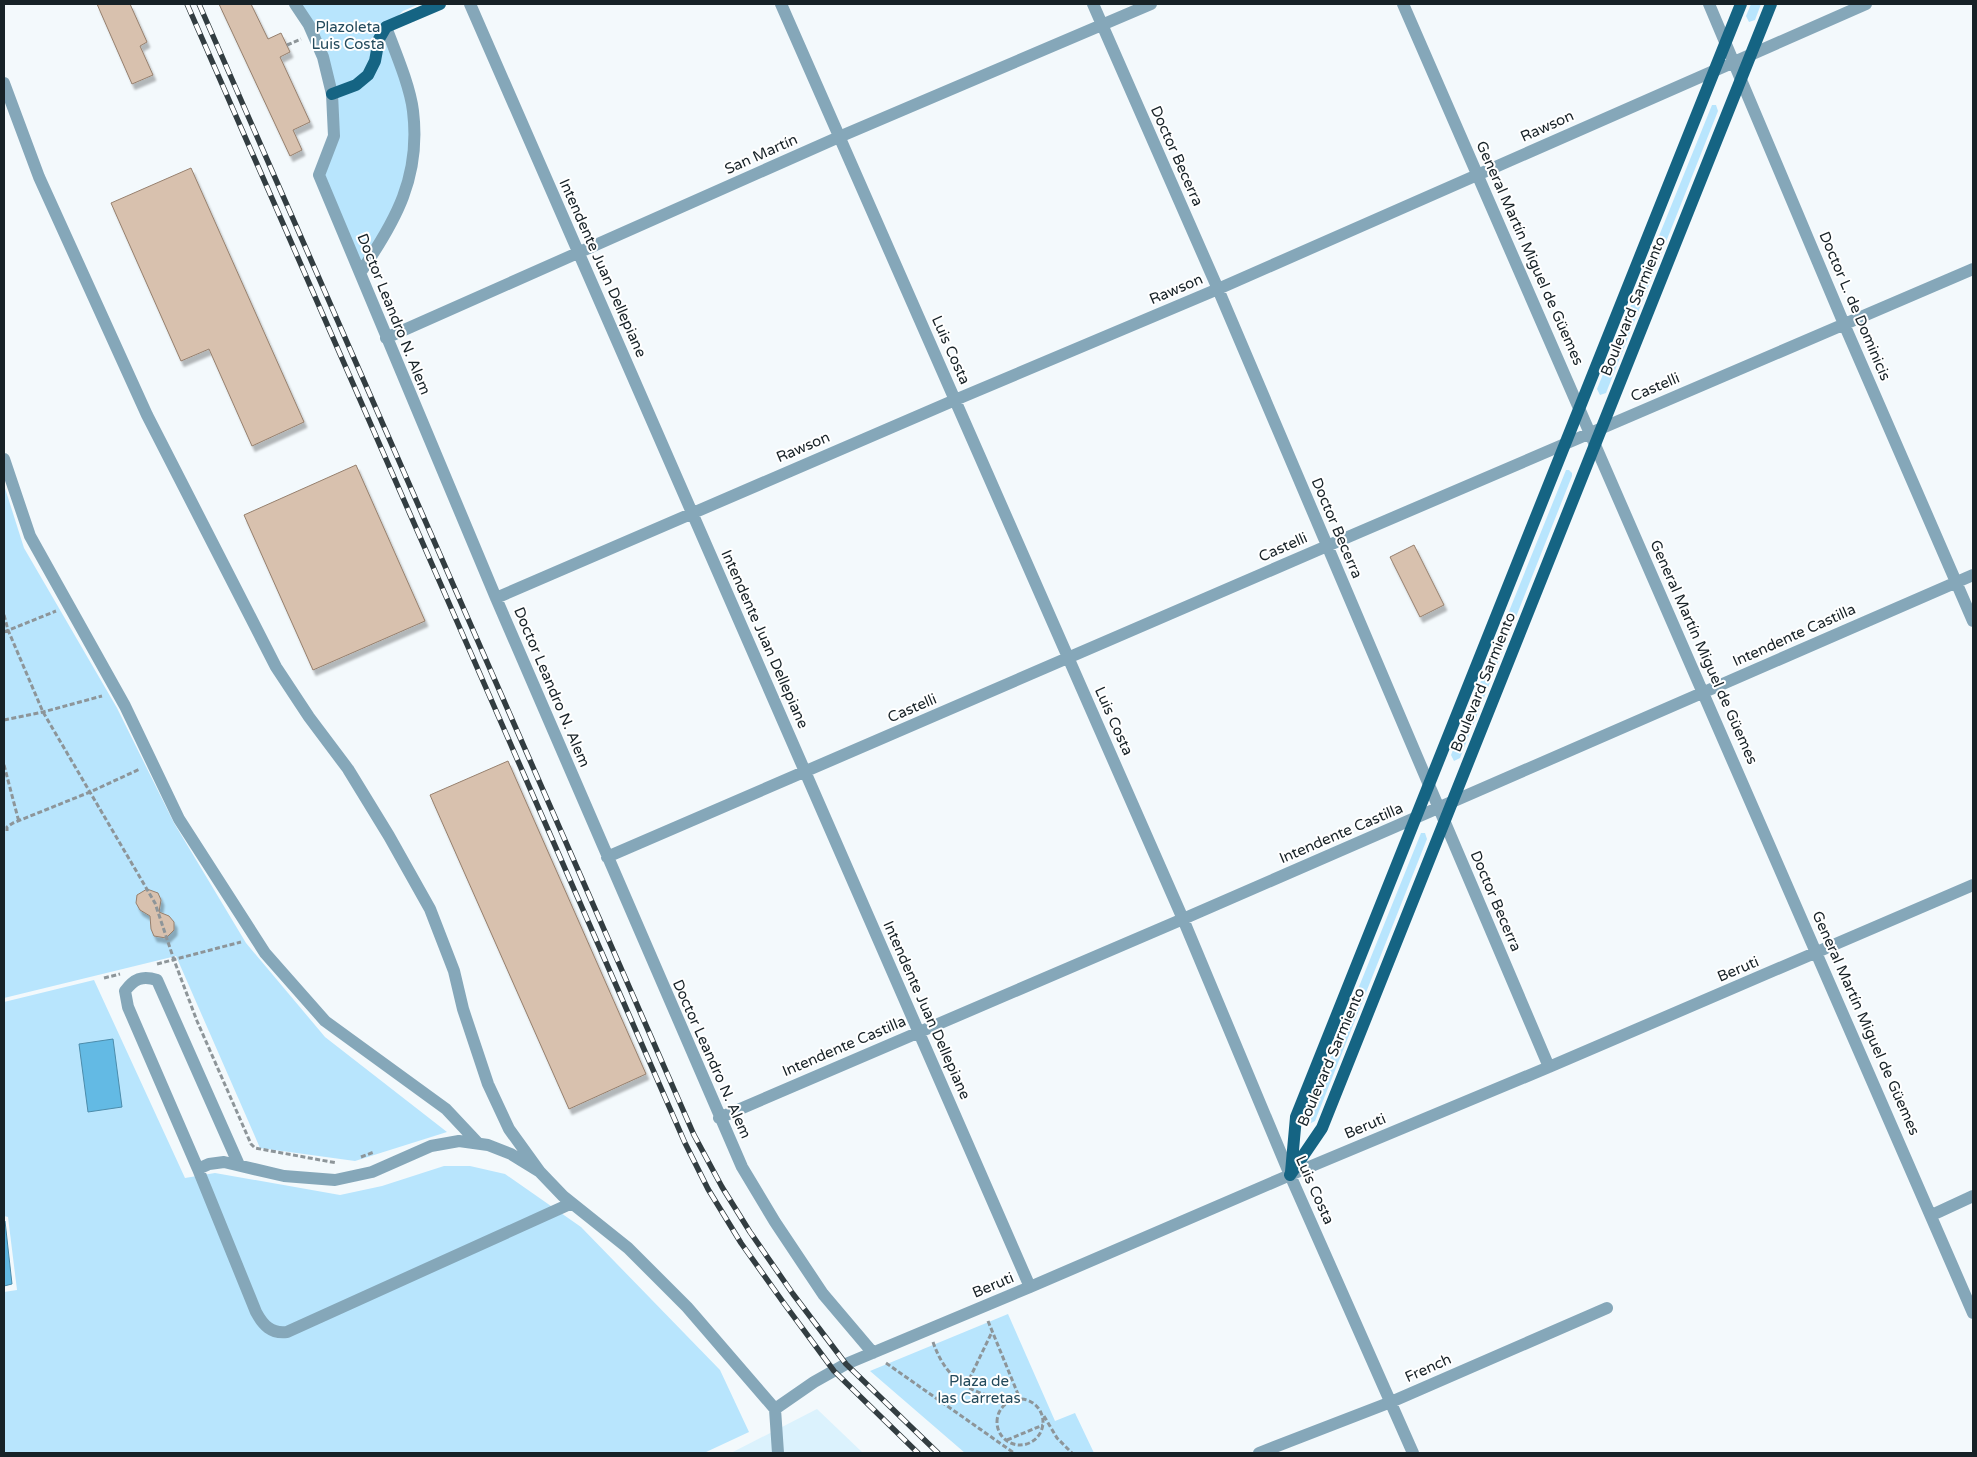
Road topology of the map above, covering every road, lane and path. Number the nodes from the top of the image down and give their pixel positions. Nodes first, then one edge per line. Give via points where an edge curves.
1 (295, 4) edge
2 (440, 4) edge
3 (470, 4) edge
4 (781, 4) edge
5 (1093, 4) edge
6 (1151, 4) edge
7 (1403, 4) edge
8 (1709, 4) edge
9 (1741, 4) edge
10 (1771, 4) edge
11 (1866, 4) edge
12 (1102, 25) junction
13 (386, 27) junction
14 (1726, 41) junction
15 (1752, 54) junction
16 (1734, 61) junction
17 (1714, 70) junction
18 (1742, 78) junction
19 (4, 83) edge
20 (332, 94) junction
21 (840, 137) junction
22 (1477, 174) junction
23 (578, 252) junction
24 (1973, 269) edge
25 (360, 273) junction
26 (1218, 289) junction
27 (1844, 324) junction
28 (386, 338) junction
29 (955, 400) junction
30 (1579, 408) junction
31 (1596, 435) junction
32 (1565, 444) junction
33 (4, 458) edge
34 (692, 513) junction
35 (1327, 546) junction
36 (1973, 575) edge
37 (1956, 582) junction
38 (496, 598) junction
39 (68, 606) junction
40 (4, 615) edge
41 (1973, 621) edge
42 (8, 630) junction
43 (4, 632) edge
44 (1068, 658) junction
45 (117, 692) junction
46 (1704, 693) junction
47 (43, 712) junction
48 (4, 720) edge
49 (152, 763) junction
50 (4, 765) edge
51 (805, 772) junction
52 (1429, 785) junction
53 (90, 792) junction
54 (1452, 803) junction
55 (1439, 808) junction
56 (1415, 819) junction
57 (18, 822) junction
58 (1445, 822) junction
59 (4, 823) edge
60 (608, 857) junction
61 (1973, 885) edge
62 (1183, 919) junction
63 (256, 938) junction
64 (1817, 952) junction
65 (174, 960) junction
66 (156, 964) dead end
67 (121, 974) dead end
68 (104, 978) dead end
69 (918, 1032) junction
70 (1549, 1067) junction
71 (719, 1118) junction
72 (477, 1142) junction
73 (378, 1151) dead end
74 (360, 1158) dead end
75 (343, 1164) dead end
76 (239, 1165) junction
77 (198, 1169) junction
78 (540, 1172) junction
79 (1290, 1175) junction
80 (1973, 1196) edge
81 (572, 1203) junction
82 (1932, 1215) junction
83 (1030, 1288) junction
84 (982, 1307) junction
85 (1607, 1308) dead end
86 (1973, 1314) edge
87 (929, 1330) junction
88 (992, 1332) junction
89 (872, 1353) junction
90 (966, 1386) junction
91 (1020, 1399) junction
92 (1012, 1400) junction
93 (1391, 1402) junction
94 (776, 1409) junction
95 (1042, 1413) junction
96 (1043, 1425) junction
97 (1008, 1440) junction
98 (778, 1453) edge
99 (1014, 1453) edge
100 (1072, 1453) edge
101 (1259, 1453) edge
102 (1413, 1453) edge

1 - 20 street, Doctor Leandro N. Alem via 309,25 323,57
2 - 13 main road
3 - 23 street, Intendente Juan Dellepiane
4 - 21 street, Luis Costa
5 - 12 street, Doctor Becerra
6 - 12 street, San Martín
7 - 22 street, General Martín Miguel de Güemes
8 - 14 street, Doctor L. de Dominicis
9 - 14 main road, Boulevard Sarmiento
10 - 15 main road, Boulevard Sarmiento
11 - 15 street, Rawson
12 - 21 street, San Martín
12 - 26 street, Doctor Becerra
13 - 20 main road via 368,75 356,85
13 - 25 street via 413,110 414,157 403,201 384,238
14 - 16 street, Doctor L. de Dominicis
14 - 17 main road, Boulevard Sarmiento
15 - 16 street, Rawson
15 - 18 main road, Boulevard Sarmiento
16 - 17 street, Rawson
16 - 18 street, Doctor L. de Dominicis
17 - 22 street, Rawson
17 - 30 main road, Boulevard Sarmiento
18 - 27 street, Doctor L. de Dominicis
18 - 31 main road, Boulevard Sarmiento
19 - 78 street via 39,176 147,415 276,667 348,769 430,910 454,971 488,1084 509,1129
20 - 25 street, Doctor Leandro N. Alem via 334,136 320,175
21 - 23 street, San Martín
21 - 29 street, Luis Costa
22 - 26 street, Rawson
22 - 30 street, General Martín Miguel de Güemes
23 - 28 street, San Martín
23 - 34 street, Intendente Juan Dellepiane
24 - 27 street, Castelli
25 - 28 street, Doctor Leandro N. Alem
26 - 29 street, Rawson
26 - 35 street, Doctor Becerra
27 - 31 street, Castelli
27 - 37 street, Doctor L. de Dominicis
28 - 38 street, Doctor Leandro N. Alem
29 - 34 street, Rawson
29 - 44 street, Luis Costa
30 - 31 street, General Martín Miguel de Güemes
30 - 32 main road, Boulevard Sarmiento
31 - 32 street, Castelli
31 - 46 street, General Martín Miguel de Güemes
31 - 54 main road, Boulevard Sarmiento
32 - 35 street, Castelli
32 - 52 main road, Boulevard Sarmiento
33 - 39 street via 30,536
34 - 38 street, Rawson
34 - 51 street, Intendente Juan Dellepiane
35 - 44 street, Castelli
35 - 52 street, Doctor Becerra
36 - 37 street, Intendente Castilla
37 - 41 street, Doctor L. de Dominicis
37 - 46 street, Intendente Castilla
38 - 60 street, Doctor Leandro N. Alem
39 - 42 path
39 - 45 street
40 - 42 path
42 - 43 path
42 - 47 path
44 - 51 street, Castelli
44 - 62 street, Luis Costa
45 - 47 path
45 - 49 street
46 - 54 street, Intendente Castilla
46 - 64 street, General Martín Miguel de Güemes
47 - 48 path
47 - 53 path
49 - 53 path
49 - 63 street via 179,819
50 - 57 path
51 - 60 street, Castelli
51 - 69 street, Intendente Juan Dellepiane
52 - 55 street, Doctor Becerra
52 - 56 main road, Boulevard Sarmiento
53 - 57 path
53 - 65 path via 155,903
54 - 55 street, Intendente Castilla
54 - 58 main road, Boulevard Sarmiento
55 - 56 street, Intendente Castilla
55 - 58 street, Doctor Becerra
56 - 62 street, Intendente Castilla
56 - 79 main road, Boulevard Sarmiento via 1296,1117
57 - 59 path via 10,824 6,831
58 - 70 street, Doctor Becerra
58 - 79 main road, Boulevard Sarmiento via 1322,1128
60 - 71 street, Doctor Leandro N. Alem
61 - 64 street, Beruti
62 - 69 street, Intendente Castilla
62 - 79 street, Luis Costa
63 - 65 path
63 - 72 street via 265,953 325,1021 446,1109
64 - 70 street, Beruti
64 - 82 street, General Martín Miguel de Güemes
65 - 66 path
65 - 75 path via 251,1144 263,1150
67 - 68 path
69 - 71 street, Intendente Castilla
69 - 83 street, Intendente Juan Dellepiane
70 - 79 street, Beruti
71 - 89 street, Doctor Leandro N. Alem via 742,1167 775,1222 824,1294
72 - 76 street via 432,1146 372,1172 335,1180 284,1176
72 - 78 street via 511,1154
73 - 74 path
76 - 77 street via 224,1162
76 - 77 street via 165,994 157,980 146,977 132,982 125,991 128,1007
77 - 81 street via 256,1312 262,1323 279,1333
78 - 81 street
79 - 83 street, Beruti
79 - 93 street, Luis Costa
80 - 82 street
81 - 94 street via 628,1248 687,1307
82 - 86 street, General Martín Miguel de Güemes
83 - 84 street, Beruti
84 - 87 street, Beruti
84 - 88 path
85 - 93 street, French
87 - 89 street, Beruti
87 - 90 path via 944,1368
88 - 90 path
88 - 91 path
89 - 94 street, Beruti via 814,1382
89 - 99 path
90 - 92 path
91 - 92 path
91 - 95 path via 1031,1401
92 - 97 path via 1003,1407 997,1421 1002,1436
93 - 101 street, French
93 - 102 street, Luis Costa
94 - 98 street
95 - 96 path
95 - 100 path via 1057,1438
96 - 97 path
96 - 97 path via 1040,1434 1029,1443 1015,1444

